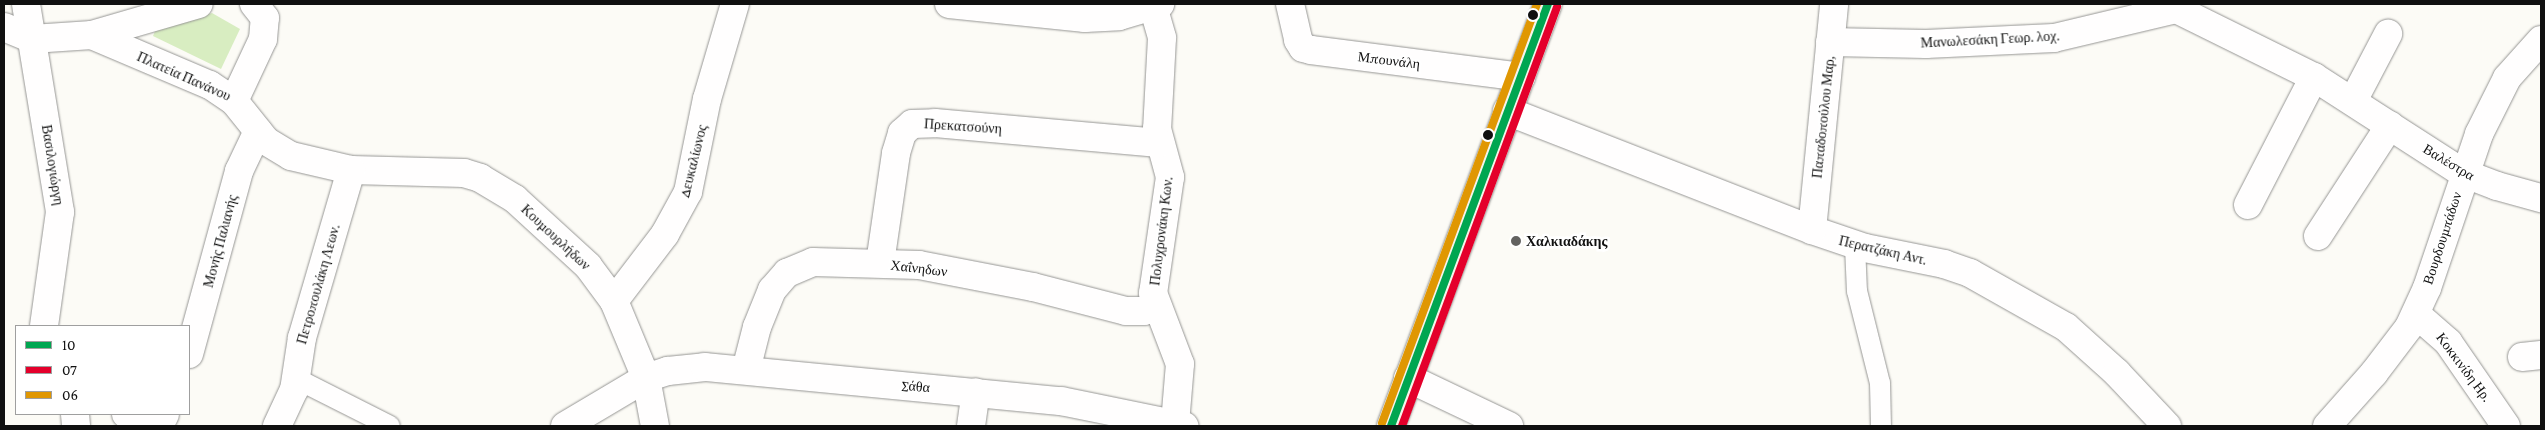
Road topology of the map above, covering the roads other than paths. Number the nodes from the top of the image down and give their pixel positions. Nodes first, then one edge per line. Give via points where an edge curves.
1 (26, 4) edge
2 (199, 4) edge
3 (254, 4) edge
4 (735, 4) edge
5 (949, 4) edge
6 (1290, 4) edge
7 (1548, 4) edge
8 (1834, 4) edge
9 (1156, 5) edge
10 (2171, 7) edge
11 (4, 27) edge
12 (2388, 34) dead end
13 (79, 36) junction
14 (32, 39) junction
15 (2541, 40) edge
16 (1830, 42) junction
17 (1521, 77) junction
18 (2314, 77) junction
19 (234, 101) junction
20 (2353, 101) junction
21 (1507, 111) junction
22 (2390, 125) junction
23 (258, 131) junction
24 (1159, 143) junction
25 (351, 170) junction
26 (2463, 173) junction
27 (2541, 198) edge
28 (2248, 205) dead end
29 (1812, 230) junction
30 (2318, 236) dead end
31 (1856, 246) junction
32 (880, 263) junction
33 (614, 301) junction
34 (1155, 306) junction
35 (2416, 314) junction
36 (44, 325) edge
37 (190, 350) edge
38 (746, 370) junction
39 (297, 378) junction
40 (646, 378) junction
41 (1408, 378) junction
42 (976, 392) junction
43 (127, 415) edge
44 (1180, 425) edge
45 (142, 426) edge
46 (276, 426) edge
47 (390, 426) edge
48 (565, 426) edge
49 (655, 426) edge
50 (971, 426) edge
51 (1391, 426) edge
52 (1508, 426) edge
53 (1881, 426) edge
54 (2166, 426) edge
55 (2327, 426) edge
56 (2506, 426) edge

1 - 14 street, Βασιλογιώργη
2 - 13 street
3 - 19 street, Πλατεία Πανάνου via 265,18 263,39
4 - 33 street, Δευκαλίωνος via 707,99 688,192 665,234
5 - 9 street via 1085,18 1119,16
6 - 17 street, Μπουνάλη via 1299,43 1311,50
7 - 17 main road
8 - 16 street, Παπαδοπούλου Μαρ,
9 - 24 street, Πολυχρονάκη Κων. via 1162,38 1157,116
10 - 16 street, Μανωλεσάκη Γεωρ. λοχ. via 2054,38 1926,44
10 - 18 street, Βαλέστρα
11 - 14 street
12 - 20 street
13 - 14 street
13 - 19 street, Πλατεία Πανάνου via 210,85
14 - 36 street, Βασιλογιώργη via 60,212
15 - 26 street, Βουρδουμπάδων via 2507,78
16 - 29 street, Παπαδοπούλου Μαρ,
17 - 21 main road
18 - 20 street, Βαλέστρα
18 - 28 street
19 - 23 street, Κουμουρλήδων
20 - 22 street, Βαλέστρα
21 - 29 street, Περατζάκη Αντ.
21 - 41 main road
22 - 26 street, Βαλέστρα
22 - 30 street
23 - 25 street, Κουμουρλήδων via 271,146 291,156
23 - 37 street, Μονής Παλιανής via 239,171
24 - 32 street, Πρεκατσούνη via 935,123 912,124 902,133 896,153
24 - 34 street, Πολυχρονάκη Κων. via 1170,177 1154,274
25 - 33 street, Κουμουρλήδων via 444,172 480,178 539,218 588,266
25 - 39 street, Πετροπουλάκη Λεων. via 302,338
26 - 27 street, Βαλέστρα
26 - 35 street, Βουρδουμπάδων
29 - 31 street, Περατζάκη Αντ.
31 - 53 lane via 1854,271 1877,364
31 - 54 street, Περατζάκη Αντ. via 1970,273 2042,311 2084,342
32 - 34 street, Χαΐνηδων via 919,265 1033,287 1126,311 1144,311
32 - 38 street, Χαΐνηδων via 813,262 787,273 766,299
33 - 40 street, Κουμουρλήδων
34 - 44 street, Πολυχρονάκη Κων. via 1174,344 1181,369
35 - 55 street, Βουρδουμπάδων via 2390,354
35 - 56 street, Κοκκινίδη Ηρ. via 2448,342
38 - 40 street, Σάθα via 704,367 668,371
38 - 42 street, Σάθα
39 - 46 street, Πετροπουλάκη Λεων.
39 - 47 lane
40 - 48 street, Σάθα
40 - 49 street, Κουμουρλήδων
41 - 51 main road
41 - 52 street
42 - 44 street, Σάθα via 1061,401
42 - 50 street
43 - 45 street

